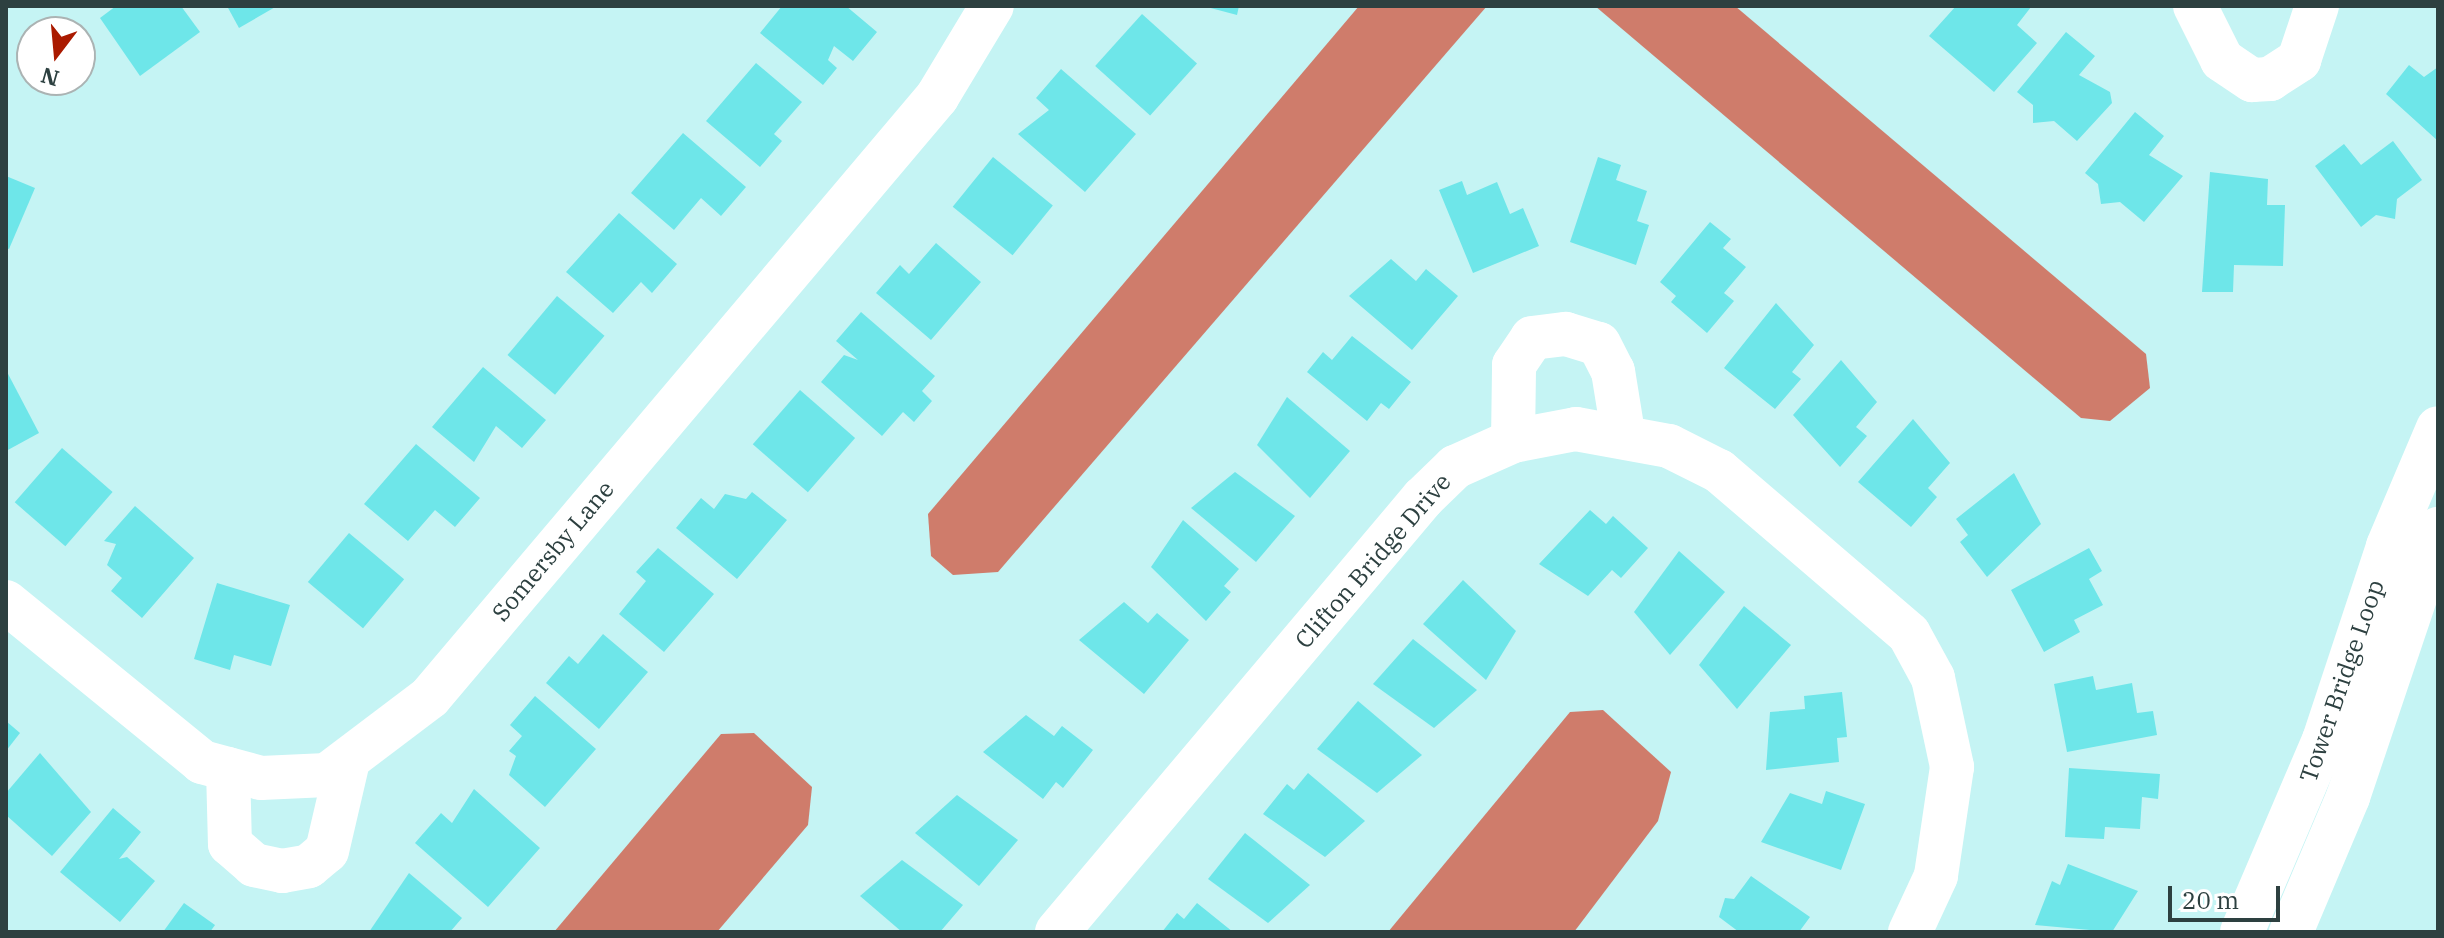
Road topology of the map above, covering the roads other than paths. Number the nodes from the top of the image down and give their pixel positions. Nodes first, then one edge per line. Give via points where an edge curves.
1 (992, 6) edge
2 (2195, 6) edge
3 (2317, 6) edge
4 (2438, 428) edge
5 (1623, 433) junction
6 (1513, 441) junction
7 (2438, 529) edge
8 (6, 602) edge
9 (348, 761) junction
10 (228, 769) junction
11 (1057, 932) edge
12 (1910, 932) edge
13 (2242, 932) edge
14 (2291, 932) edge

1 - 9 street, Somersby Lane via 937,97 430,697
2 - 3 street via 2222,60 2252,80 2270,79 2299,60
4 - 13 street, Tower Bridge Loop via 2388,546 2324,740
5 - 6 street, Clifton Bridge Drive via 1576,429
5 - 6 street via 1613,371 1599,344 1566,334 1532,338 1514,365
5 - 12 street, Clifton Bridge Drive via 1719,471 1909,634 1933,678 1952,767 1936,876
6 - 11 street, Clifton Bridge Drive via 1455,467 1423,498
7 - 14 street, Tower Bridge Loop via 2348,797
8 - 10 street, Somersby Lane via 159,731 202,762
9 - 10 street, Somersby Lane via 327,775 261,778
9 - 10 street via 327,851 309,866 282,871 254,865 230,844

